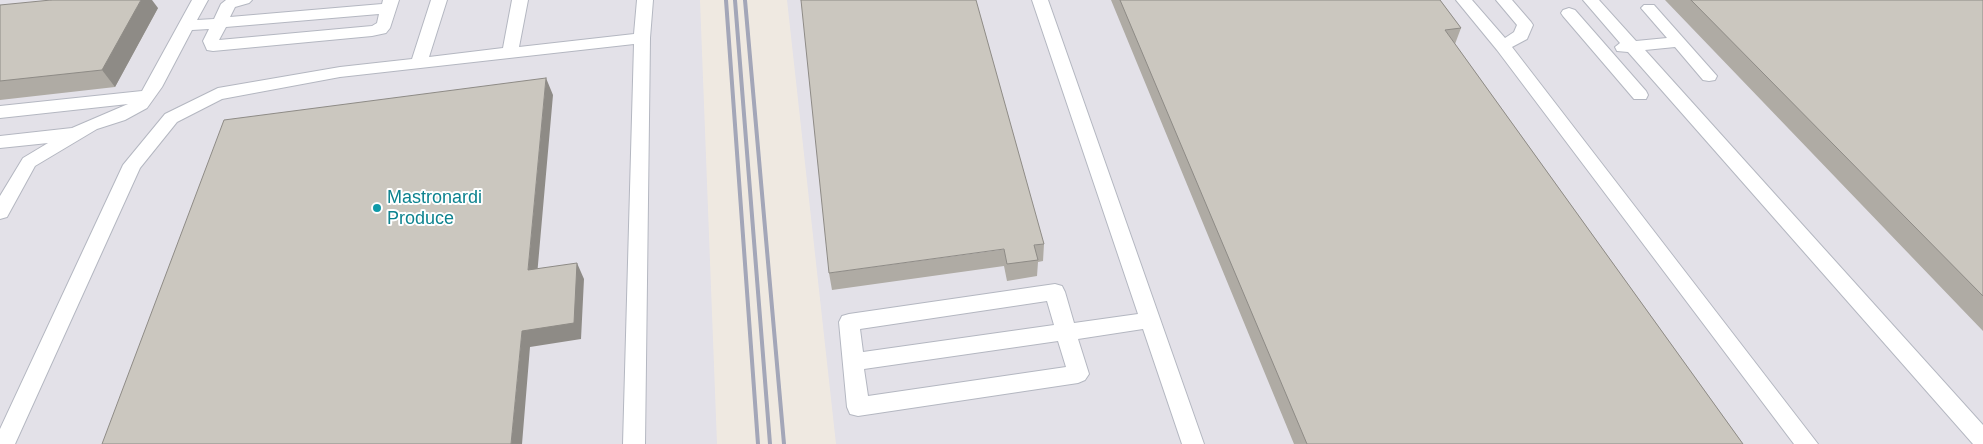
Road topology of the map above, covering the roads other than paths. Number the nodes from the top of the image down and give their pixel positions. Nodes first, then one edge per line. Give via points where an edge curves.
1 (200, 0) edge
2 (244, 0) edge
3 (439, 0) edge
4 (520, 0) edge
5 (645, 0) edge
6 (1040, 0) edge
7 (1464, 0) edge
8 (1504, 0) edge
9 (1591, 0) edge
10 (390, 4) edge
11 (1649, 8) dead end
12 (1569, 13) dead end
13 (220, 23) junction
14 (186, 26) junction
15 (642, 38) junction
16 (1679, 42) junction
17 (1503, 46) junction
18 (1632, 47) junction
19 (1600, 50) junction
20 (510, 53) junction
21 (419, 63) junction
22 (1709, 76) dead end
23 (1640, 95) dead end
24 (147, 96) junction
25 (0, 112) edge
26 (77, 133) junction
27 (0, 142) edge
28 (0, 212) edge
29 (1151, 320) junction
30 (1066, 332) junction
31 (854, 362) junction
32 (1983, 440) edge
33 (4, 444) edge
34 (634, 444) edge
35 (1193, 444) edge
36 (1807, 444) edge

1 - 14 lane
2 - 13 lane via 230,4
3 - 21 lane
4 - 20 lane
5 - 15 lane
6 - 29 lane
7 - 17 lane
8 - 17 lane via 1525,26 1521,35
9 - 18 lane
10 - 13 lane
10 - 13 lane via 384,25 372,31 213,46 211,42
11 - 16 lane
12 - 19 lane
13 - 14 lane
14 - 24 lane
15 - 20 lane
15 - 34 lane
16 - 18 lane
16 - 22 lane
17 - 36 lane
18 - 19 lane
18 - 32 lane
19 - 23 lane
20 - 21 lane
21 - 33 lane via 340,72 218,94 170,118 132,165
24 - 25 lane
24 - 26 lane via 141,104 119,116
26 - 27 lane
26 - 28 lane via 29,162
29 - 30 lane
29 - 35 lane
30 - 31 lane
30 - 31 lane via 1055,292 849,322
30 - 31 lane via 1078,374 858,407

